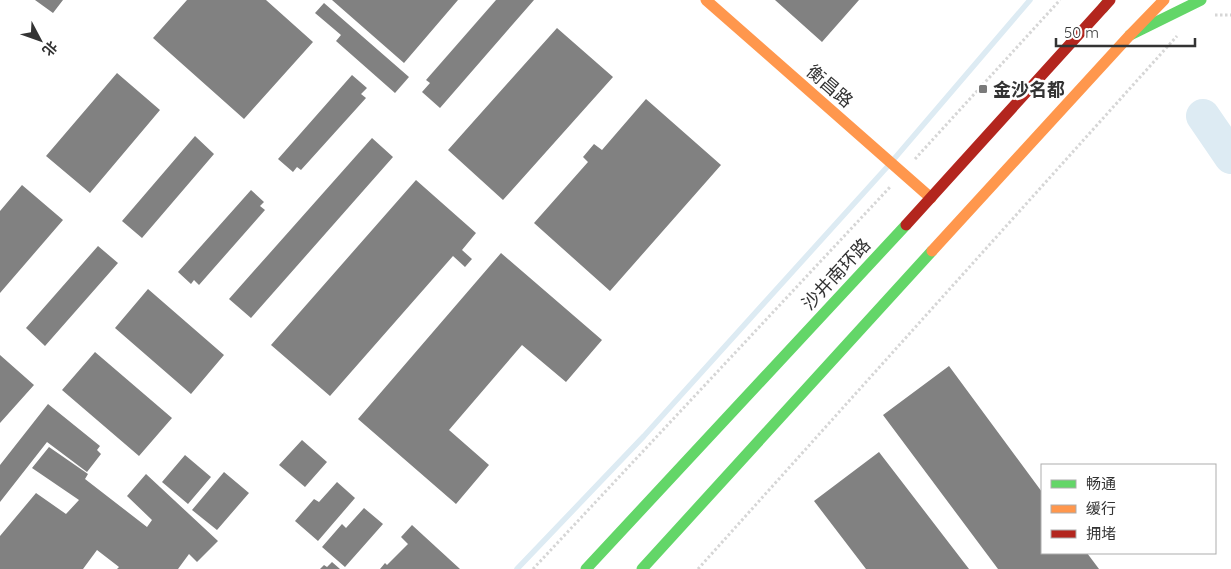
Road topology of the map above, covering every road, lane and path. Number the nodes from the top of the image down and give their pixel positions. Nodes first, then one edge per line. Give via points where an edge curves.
1 (706, 0) edge
2 (1060, 0) edge
3 (1164, 0) edge
4 (1201, 0) edge
5 (1107, 3) edge
6 (1210, 15) dead end
7 (1231, 15) edge
8 (1181, 32) dead end
9 (1130, 35) junction
10 (903, 173) junction
11 (931, 198) junction
12 (533, 569) edge
13 (586, 569) edge
14 (642, 569) edge
15 (698, 569) edge

1 - 10 main road, 衡昌路
2 - 10 path
3 - 9 main road
4 - 9 main road
5 - 11 main road, 沙井南环路
6 - 7 path
8 - 15 path
9 - 14 main road
10 - 11 main road, 衡昌路
10 - 12 path
11 - 13 main road, 沙井南环路

